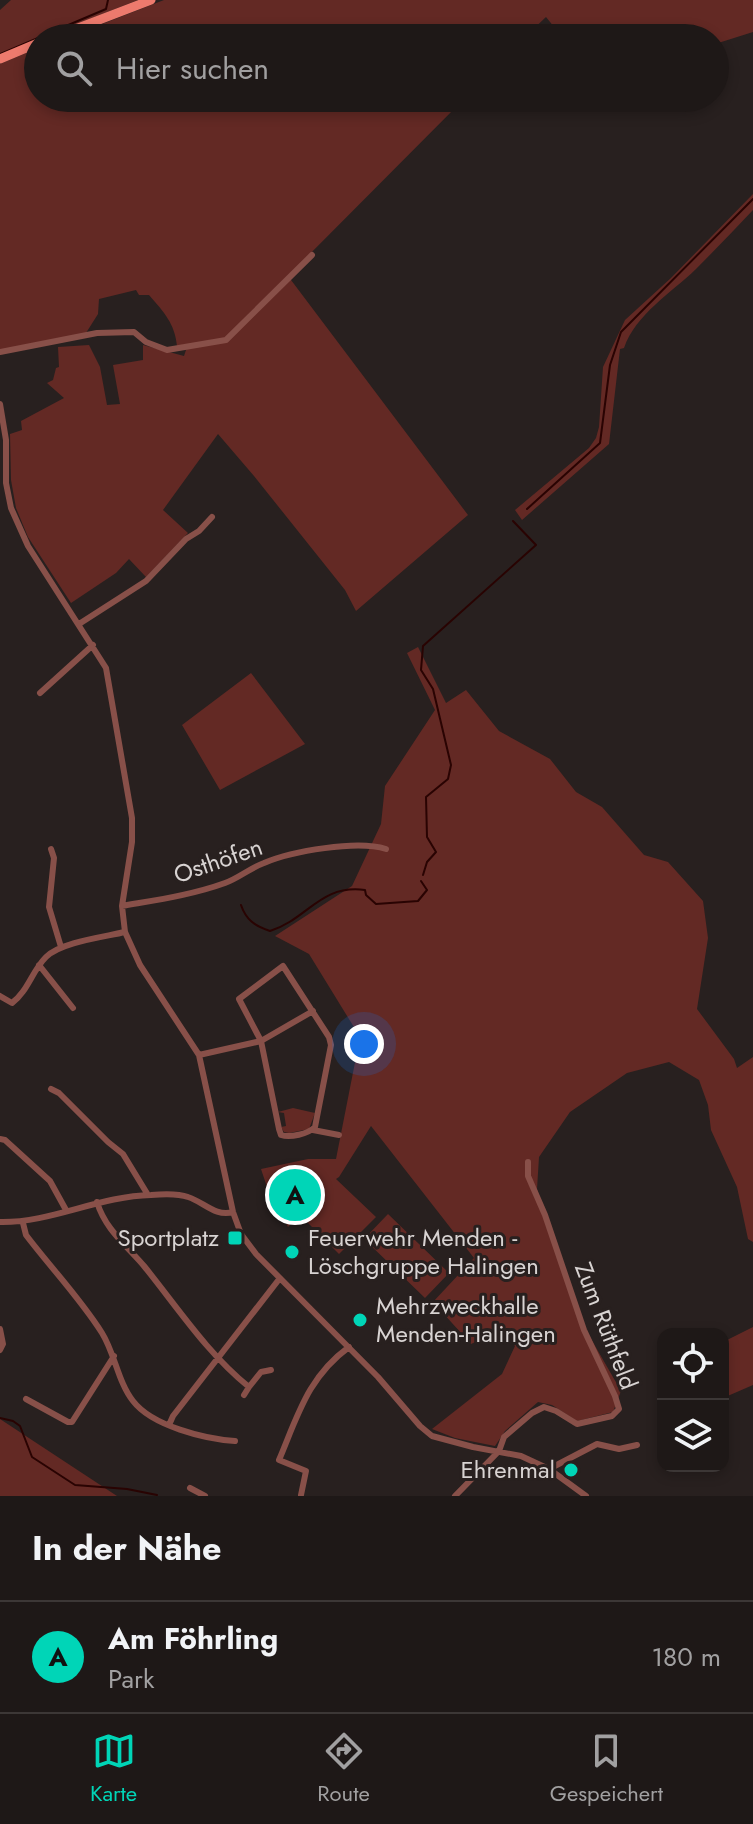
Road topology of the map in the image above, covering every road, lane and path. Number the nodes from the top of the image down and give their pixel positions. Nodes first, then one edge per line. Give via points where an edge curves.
1 (151, 0) edge
2 (88, 24) edge
3 (24, 49) edge
4 (0, 59) edge
5 (312, 255) dead end
6 (0, 352) edge
7 (0, 404) edge
8 (212, 517) dead end
9 (79, 624) junction
10 (93, 645) junction
11 (40, 693) dead end
12 (51, 849) dead end
13 (386, 849) dead end
14 (122, 906) junction
15 (125, 932) junction
16 (61, 947) junction
17 (39, 965) junction
18 (0, 996) edge
19 (73, 1008) dead end
20 (313, 1011) junction
21 (261, 1041) junction
22 (199, 1055) junction
23 (51, 1089) dead end
24 (313, 1130) junction
25 (339, 1135) dead end
26 (0, 1139) edge
27 (528, 1162) dead end
28 (148, 1195) junction
29 (97, 1202) junction
30 (66, 1210) junction
31 (233, 1212) junction
32 (0, 1222) edge
33 (23, 1223) junction
34 (280, 1278) junction
35 (0, 1329) edge
36 (349, 1347) junction
37 (0, 1350) edge
38 (114, 1356) junction
39 (218, 1358) junction
40 (271, 1370) dead end
41 (249, 1387) junction
42 (244, 1395) dead end
43 (26, 1399) dead end
44 (169, 1425) junction
45 (235, 1441) dead end
46 (637, 1445) dead end
47 (499, 1451) junction
48 (549, 1469) junction
49 (190, 1488) dead end
50 (301, 1495) edge
51 (205, 1496) edge
52 (455, 1496) edge
53 (586, 1496) edge

1 - 2 main road
3 - 4 main road
5 - 6 street via 221,342 167,350 134,332 97,333
7 - 9 street via 11,508 28,546
8 - 9 street via 146,581
9 - 10 street
10 - 11 street
10 - 14 street via 106,668 132,818
12 - 16 street via 49,907
13 - 14 street, Osthöfen via 325,848 265,862 188,894
14 - 15 street
15 - 16 street
15 - 22 street via 140,965
16 - 17 street
17 - 18 street via 19,998 12,1003
17 - 19 street
20 - 21 street
20 - 21 street via 281,966 239,999
20 - 24 street via 331,1045
21 - 22 street
21 - 24 street via 281,1135
22 - 31 street
23 - 28 street via 123,1154
24 - 25 street
26 - 30 street via 50,1181
27 - 47 street, Zum Rüthfeld via 528,1176 584,1330 619,1409 612,1416 577,1424 544,1407 504,1437
28 - 29 street
28 - 31 street via 187,1196 218,1212
29 - 30 street
29 - 39 street via 112,1231
30 - 33 street
31 - 34 street via 248,1245
32 - 33 street
33 - 38 street via 26,1235
34 - 36 street
34 - 39 street
35 - 37 street
36 - 47 street via 432,1436
36 - 50 street via 309,1388 279,1460 306,1471
38 - 43 street via 72,1422
38 - 44 street via 133,1401
39 - 41 street
39 - 44 street
40 - 41 street via 261,1372
41 - 42 street
44 - 45 street
46 - 48 street via 619,1449 597,1444
47 - 48 street
47 - 52 street
48 - 53 street
49 - 51 street

